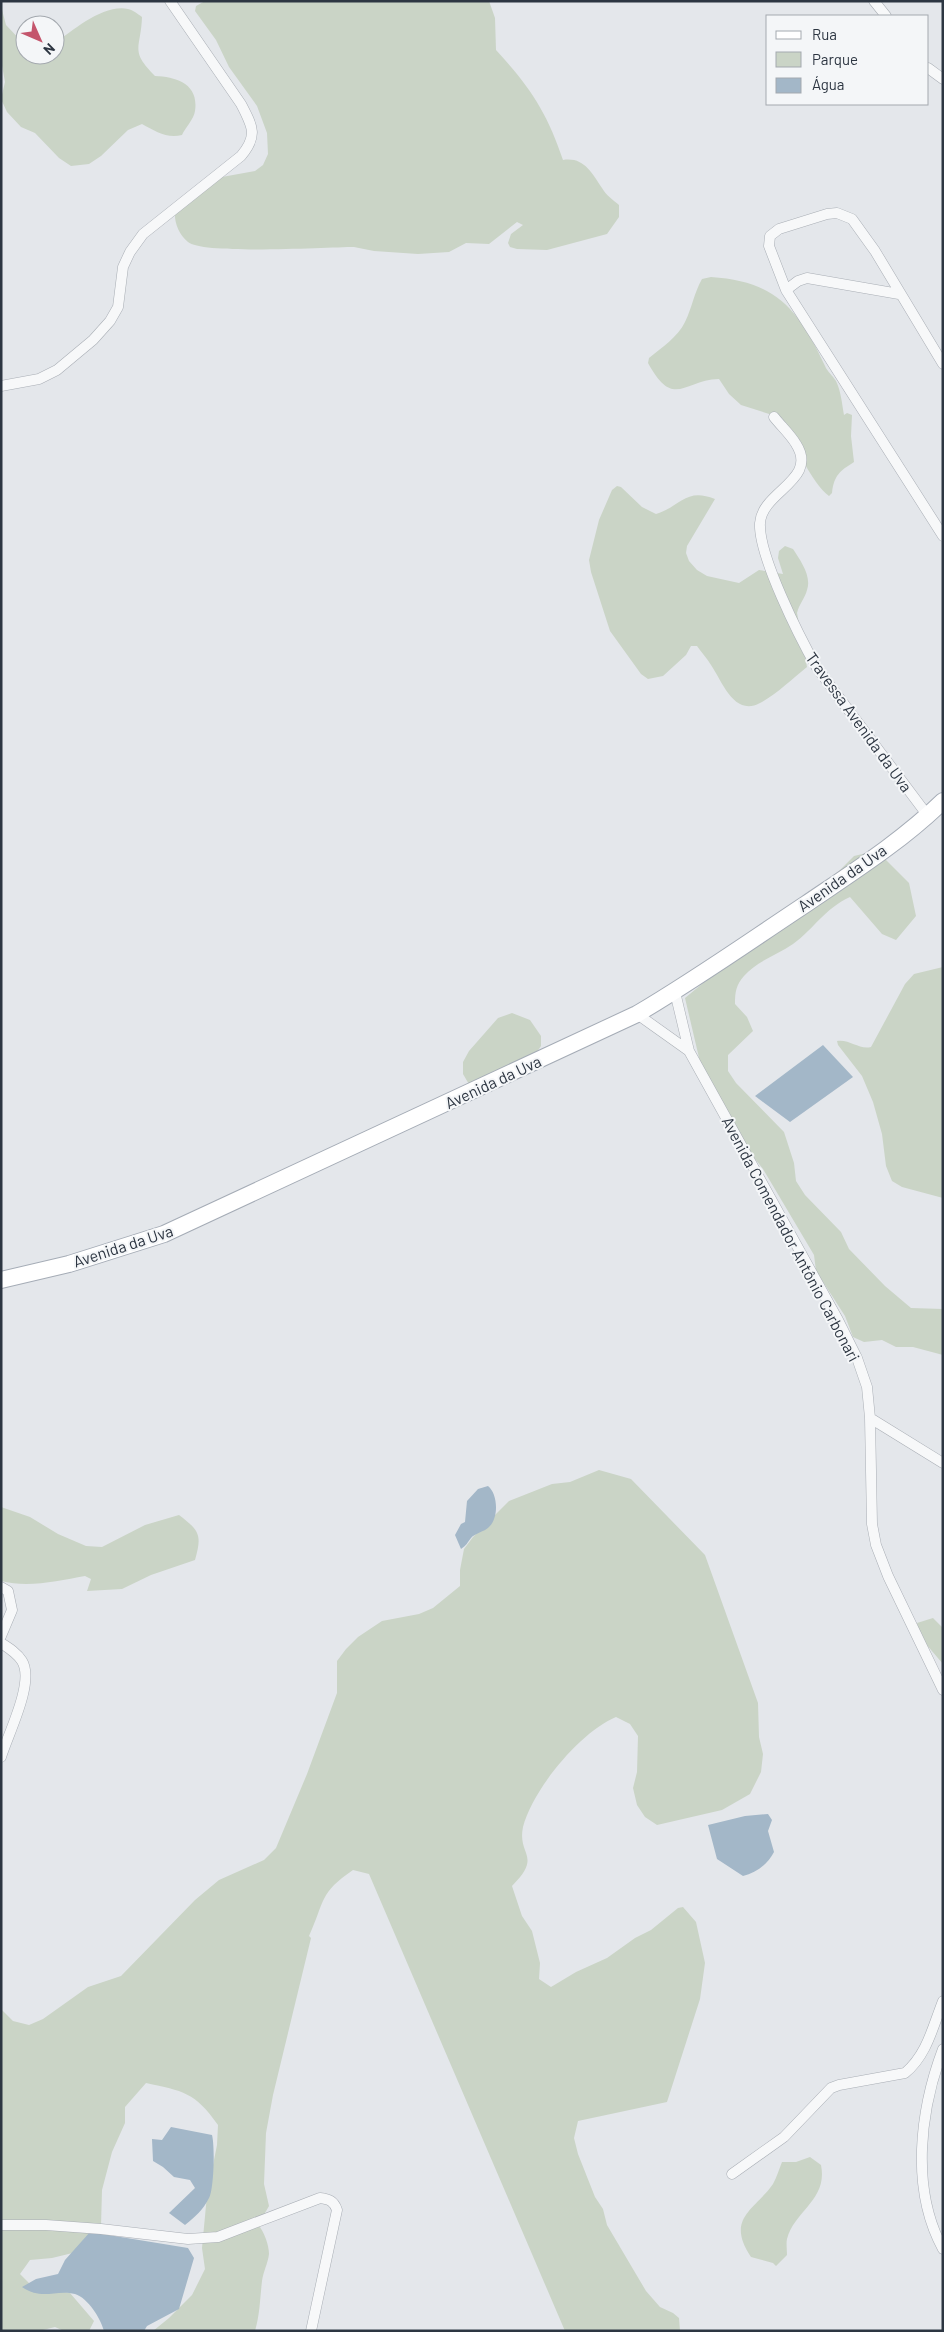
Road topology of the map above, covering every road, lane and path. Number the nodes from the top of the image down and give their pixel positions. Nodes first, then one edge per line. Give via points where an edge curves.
1 (170, 1) edge
2 (874, 1) edge
3 (885, 15) edge
4 (929, 69) edge
5 (943, 79) edge
6 (786, 290) junction
7 (899, 294) junction
8 (943, 364) edge
9 (1, 386) edge
10 (774, 417) dead end
11 (943, 536) edge
12 (943, 801) edge
13 (928, 816) junction
14 (676, 992) junction
15 (637, 1014) junction
16 (688, 1051) junction
17 (1, 1280) edge
18 (870, 1418) junction
19 (943, 1462) edge
20 (1, 1587) edge
21 (1, 1636) edge
22 (1, 1643) edge
23 (943, 1690) edge
24 (1, 1757) edge
25 (943, 2001) edge
26 (943, 2049) edge
27 (732, 2174) dead end
28 (1, 2225) edge
29 (943, 2249) edge
30 (311, 2331) edge

1 - 9 street via 241,104 253,133 251,145 143,234 123,268 118,307 93,340 57,370 39,379
2 - 3 street
4 - 5 street
6 - 7 street via 807,278
6 - 7 street via 769,246 770,236 779,229 837,213 852,219
6 - 11 street
7 - 8 street
10 - 13 street, Travessa Avenida da Uva via 797,444 802,467 761,513 760,535 766,559 817,668
12 - 13 main road, Avenida da Uva
13 - 14 main road, Avenida da Uva via 881,852
14 - 15 main road, Avenida da Uva
14 - 16 street, Avenida Comendador Antônio Carbonari
15 - 16 street, Avenida Comendador Antônio Carbonari
15 - 17 main road, Avenida da Uva via 164,1234 78,1261
16 - 18 street, Avenida Comendador Antônio Carbonari via 857,1358 866,1387
18 - 19 street
18 - 23 street, Avenida Comendador Antônio Carbonari via 872,1524 876,1545
20 - 21 street via 8,1591 12,1610
22 - 24 street via 14,1651 26,1674 24,1691
25 - 27 street via 927,2045 912,2067 899,2074 831,2088 784,2137
26 - 29 street via 934,2072 928,2104 923,2137 923,2172 926,2205
28 - 30 street via 54,2225 208,2239 327,2198 337,2210

